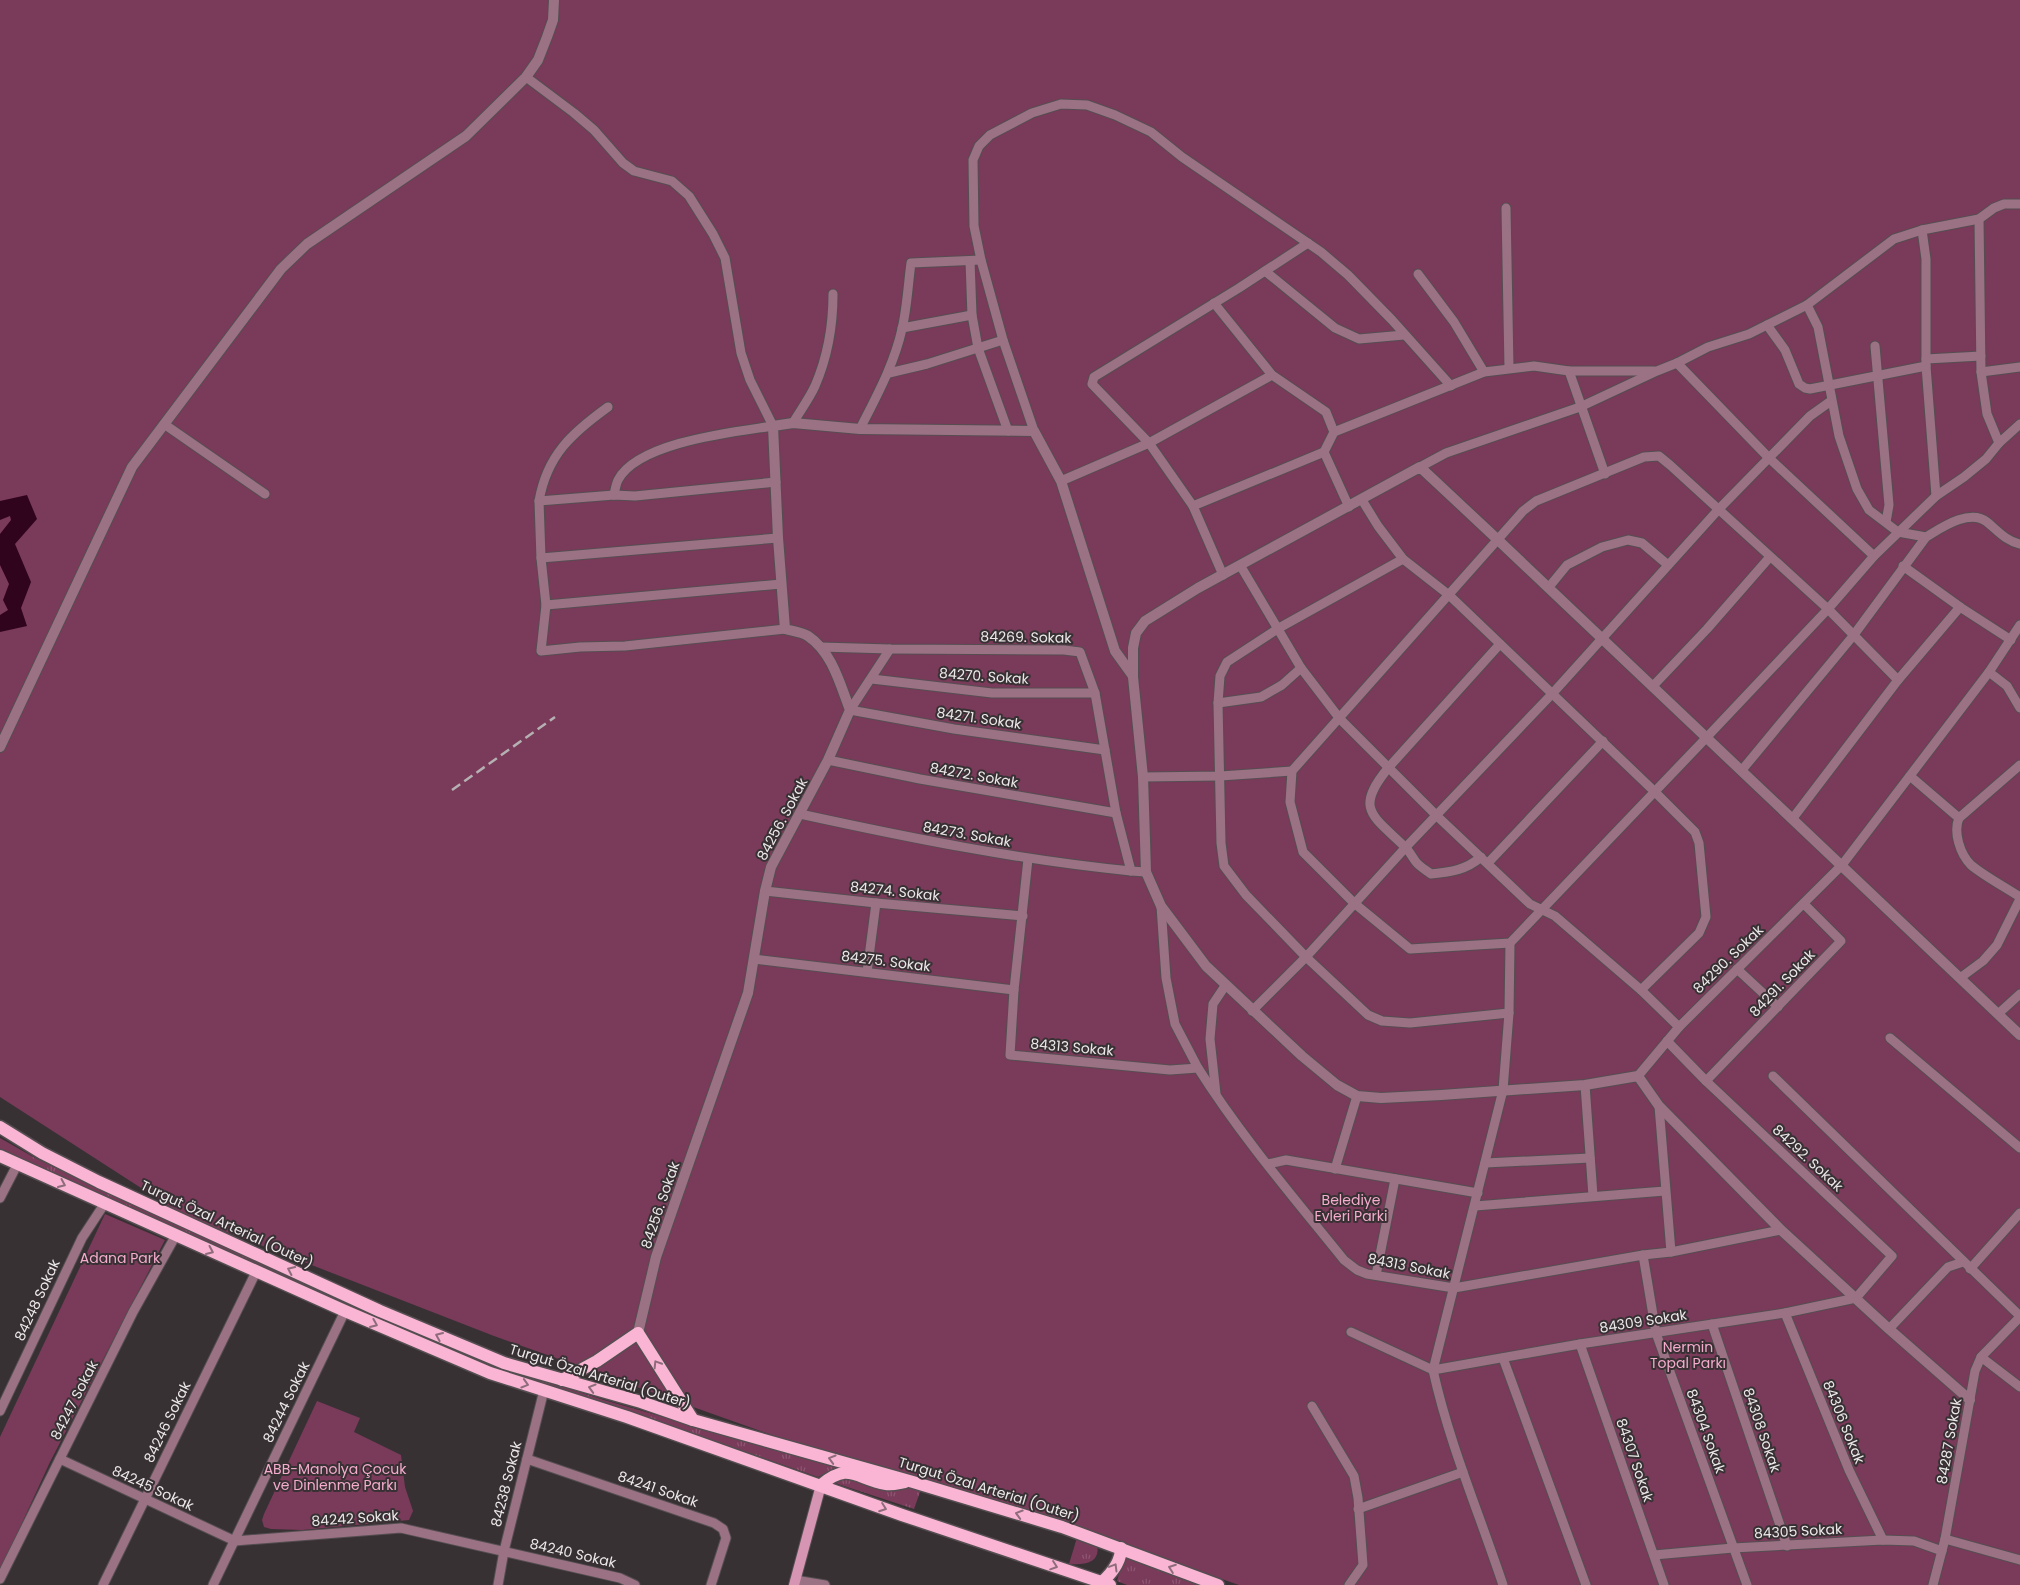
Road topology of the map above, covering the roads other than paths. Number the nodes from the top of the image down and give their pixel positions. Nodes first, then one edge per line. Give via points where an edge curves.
1 (554, 0) edge
2 (526, 77) junction
3 (2020, 204) edge
4 (1506, 208) dead end
5 (1979, 219) junction
6 (1922, 230) junction
7 (1308, 243) junction
8 (981, 260) junction
9 (970, 261) junction
10 (1265, 271) junction
11 (1418, 274) dead end
12 (833, 294) dead end
13 (1214, 303) junction
14 (1806, 305) junction
15 (972, 315) junction
16 (1767, 325) junction
17 (902, 328) junction
18 (1404, 335) junction
19 (1003, 340) junction
20 (1875, 346) dead end
21 (978, 348) junction
22 (1981, 356) junction
23 (1677, 363) junction
24 (1926, 363) junction
25 (2020, 367) edge
26 (1508, 368) junction
27 (1569, 371) junction
28 (1657, 371) junction
29 (1484, 372) junction
30 (1981, 372) junction
31 (889, 373) junction
32 (1878, 374) junction
33 (1272, 375) junction
34 (1829, 384) junction
35 (1451, 386) junction
36 (1831, 402) junction
37 (1580, 406) junction
38 (608, 407) dead end
39 (793, 423) junction
40 (164, 424) junction
41 (2020, 424) edge
42 (773, 426) junction
43 (860, 429) junction
44 (1008, 431) junction
45 (1034, 431) junction
46 (1334, 432) junction
47 (1149, 443) junction
48 (1999, 443) junction
49 (1324, 452) junction
50 (1768, 458) junction
51 (1420, 468) junction
52 (1605, 474) junction
53 (1061, 481) junction
54 (776, 482) junction
55 (265, 494) dead end
56 (614, 495) junction
57 (1936, 496) junction
58 (1362, 500) junction
59 (539, 501) junction
60 (1193, 506) junction
61 (1349, 507) junction
62 (1718, 510) junction
63 (1886, 522) junction
64 (1898, 532) junction
65 (1926, 537) junction
66 (778, 538) junction
67 (1497, 538) junction
68 (2020, 544) edge
69 (1874, 556) junction
70 (541, 558) junction
71 (1769, 558) junction
72 (1404, 559) junction
73 (1668, 565) junction
74 (1240, 566) junction
75 (1903, 566) junction
76 (1223, 576) junction
77 (781, 584) junction
78 (1549, 588) junction
79 (1450, 595) junction
80 (546, 605) junction
81 (1960, 607) junction
82 (1828, 609) junction
83 (2020, 625) edge
84 (1279, 628) junction
85 (785, 630) junction
86 (1853, 636) junction
87 (1601, 637) junction
88 (2011, 640) junction
89 (1500, 644) junction
90 (820, 647) junction
91 (890, 649) junction
92 (1301, 668) junction
93 (1989, 672) junction
94 (1133, 677) junction
95 (872, 679) junction
96 (1898, 680) junction
97 (1653, 686) junction
98 (1095, 693) junction
99 (1552, 694) junction
100 (1218, 703) junction
101 (2020, 708) edge
102 (850, 710) junction
103 (1340, 719) junction
104 (1707, 737) junction
105 (1603, 741) junction
106 (0, 747) edge
107 (1105, 750) junction
108 (828, 760) junction
109 (2020, 765) edge
110 (1389, 767) junction
111 (1742, 770) junction
112 (1292, 771) junction
113 (1220, 776) junction
114 (1910, 776) junction
115 (1143, 777) junction
116 (1654, 791) junction
117 (1116, 813) junction
118 (800, 814) junction
119 (1437, 816) junction
120 (1792, 818) junction
121 (1959, 818) junction
122 (1406, 847) junction
123 (1028, 859) junction
124 (1485, 860) junction
125 (1842, 866) junction
126 (1131, 871) junction
127 (1146, 872) junction
128 (765, 891) junction
129 (2020, 898) edge
130 (1354, 903) junction
131 (876, 904) junction
132 (1804, 904) junction
133 (1161, 906) junction
134 (1541, 910) junction
135 (1023, 916) junction
136 (1510, 943) junction
137 (1306, 957) junction
138 (754, 959) junction
139 (1737, 969) junction
140 (867, 972) junction
141 (1960, 978) junction
142 (1225, 986) junction
143 (1014, 990) junction
144 (1641, 990) junction
145 (2020, 994) edge
146 (1778, 1007) junction
147 (1252, 1011) junction
148 (1509, 1013) junction
149 (1998, 1014) junction
150 (1679, 1027) junction
151 (2020, 1035) edge
152 (1890, 1038) dead end
153 (1667, 1042) junction
154 (1198, 1068) junction
155 (1638, 1076) junction
156 (1773, 1076) dead end
157 (1706, 1081) junction
158 (1586, 1085) junction
159 (1503, 1090) junction
160 (1357, 1096) junction
161 (1217, 1097) junction
162 (1659, 1106) junction
163 (0, 1127) edge
164 (2020, 1148) edge
165 (0, 1156) edge
166 (1590, 1158) junction
167 (0, 1162) edge
168 (17, 1164) junction
169 (1268, 1164) junction
170 (1485, 1164) junction
171 (1335, 1169) junction
172 (1395, 1179) junction
173 (1665, 1191) junction
174 (1478, 1193) junction
175 (1593, 1196) junction
176 (0, 1198) edge
177 (105, 1204) junction
178 (1475, 1206) junction
179 (2020, 1213) edge
180 (1781, 1230) junction
181 (176, 1235) junction
182 (1671, 1252) junction
183 (1643, 1255) junction
184 (1963, 1262) junction
185 (1970, 1269) junction
186 (256, 1272) junction
187 (1376, 1276) junction
188 (1454, 1288) junction
189 (1856, 1298) junction
190 (345, 1311) junction
191 (1785, 1313) junction
192 (2020, 1316) edge
193 (1712, 1324) junction
194 (1889, 1330) junction
195 (1351, 1332) dead end
196 (638, 1333) junction
197 (1656, 1333) junction
198 (1580, 1344) junction
199 (1981, 1357) junction
200 (1503, 1358) junction
201 (1433, 1370) junction
202 (562, 1380) junction
203 (2020, 1387) edge
204 (544, 1390) junction
205 (1970, 1400) junction
206 (1312, 1406) dead end
207 (0, 1411) edge
208 (693, 1420) junction
209 (60, 1459) junction
210 (527, 1459) junction
211 (1463, 1472) junction
212 (913, 1482) junction
213 (821, 1485) junction
214 (144, 1500) junction
215 (1358, 1509) junction
216 (1945, 1539) junction
217 (1883, 1540) junction
218 (235, 1541) junction
219 (1787, 1546) junction
220 (1121, 1548) junction
221 (1733, 1548) junction
222 (504, 1551) junction
223 (1942, 1551) junction
224 (1654, 1555) junction
225 (2020, 1560) edge
226 (0, 1580) edge
227 (794, 1583) edge
228 (1101, 1583) edge
229 (103, 1585) edge
230 (213, 1585) edge
231 (498, 1585) edge
232 (635, 1585) edge
233 (711, 1585) edge
234 (825, 1585) edge
235 (1218, 1585) edge
236 (1349, 1585) edge
237 (1503, 1585) edge
238 (1586, 1585) edge
239 (1664, 1585) edge
240 (1747, 1585) edge
241 (1933, 1585) edge

1 - 2 street via 553,20 547,37 538,60
2 - 40 street via 466,136 307,244 281,269
2 - 42 street via 594,130 623,163 634,170 672,181 689,196 725,258 741,353 750,380
3 - 5 street via 2004,204
4 - 26 street
5 - 6 street
5 - 22 street
6 - 14 street via 1894,239
6 - 24 street via 1926,259
7 - 8 street via 1150,132 1087,105 1061,104 1032,113 990,135 976,151 974,226
7 - 10 street
7 - 18 street via 1348,275
8 - 9 street
8 - 19 street
9 - 15 street
9 - 17 street via 912,264
10 - 13 street
10 - 18 street via 1335,328 1359,338
11 - 29 street via 1454,322
12 - 39 street via 828,347 815,387
13 - 33 street
13 - 47 street via 1094,377 1092,384
14 - 16 street
14 - 34 street via 1818,327
15 - 17 street
15 - 21 street
16 - 23 street via 1708,347
16 - 34 street via 1785,350 1799,384 1810,389
17 - 31 street
18 - 35 street
19 - 21 street
19 - 45 street
20 - 32 street
21 - 31 street
21 - 44 street
22 - 24 street
22 - 30 street
23 - 28 street
23 - 50 street
24 - 32 street
24 - 57 street
25 - 30 street
26 - 27 street via 1534,366
26 - 29 street
27 - 28 street
27 - 37 street
28 - 37 street
29 - 35 street
30 - 48 street via 1988,414
31 - 43 street
32 - 34 street
32 - 63 street via 1889,505
33 - 46 street via 1326,412
33 - 47 street
34 - 36 street
35 - 46 street
36 - 50 street via 1810,416
36 - 63 street via 1856,489 1869,510
37 - 51 street via 1446,453
37 - 52 street
38 - 59 street via 579,428 555,455 542,482
39 - 42 street
39 - 43 street
40 - 55 street
40 - 106 street via 132,467
41 - 48 street
42 - 54 street
42 - 56 street via 718,434 661,448 634,463 619,479
43 - 44 street
44 - 45 street
45 - 53 street
46 - 49 street
47 - 53 street
47 - 60 street
48 - 57 street via 1964,477
49 - 60 street
49 - 61 street
50 - 62 street
50 - 69 street
51 - 58 street
51 - 67 street
52 - 62 street via 1644,457 1659,456
52 - 67 street via 1536,501
53 - 94 street via 1116,651
54 - 56 street via 635,496
54 - 66 street
56 - 59 street
57 - 64 street
58 - 61 street
58 - 72 street
59 - 70 street
60 - 76 street
61 - 74 street
62 - 71 street
62 - 73 street
63 - 64 street
64 - 65 street
64 - 69 street
65 - 68 street via 1948,523 1972,517 1985,520 2004,537
65 - 75 street
66 - 70 street
66 - 77 street
67 - 78 street
67 - 79 street
69 - 82 street
70 - 80 street
71 - 82 street
71 - 97 street
72 - 79 street
72 - 84 street
73 - 78 street via 1642,543 1628,540 1602,547 1567,565
73 - 87 street
74 - 76 street
74 - 84 street
75 - 81 street
75 - 86 street
76 - 94 street via 1146,621 1136,633
77 - 80 street
77 - 85 street
78 - 87 street
79 - 89 street
79 - 103 street
80 - 85 street via 541,652
81 - 88 street
81 - 96 street
82 - 86 street
82 - 104 street
83 - 88 street, 84290. Sokak
84 - 92 street
84 - 100 street via 1227,662 1220,676
85 - 90 street via 806,635
86 - 96 street
86 - 111 street
87 - 97 street
87 - 99 street
88 - 93 street, 84290. Sokak
89 - 99 street
89 - 110 street
90 - 91 street, 84269. Sokak
90 - 102 street via 837,676
91 - 95 street
91 - 98 street, 84269. Sokak via 1080,652
92 - 100 street via 1282,686 1261,697
92 - 103 street
93 - 101 street via 2007,686
93 - 114 street, 84290. Sokak
94 - 115 street
95 - 98 street, 84270. Sokak via 992,694
95 - 102 street
96 - 120 street
97 - 104 street
98 - 107 street, 84269. Sokak
99 - 105 street
99 - 119 street
100 - 113 street
102 - 107 street, 84271. Sokak via 954,730
102 - 108 street, 84256. Sokak
103 - 110 street
103 - 112 street
104 - 111 street
104 - 116 street
105 - 116 street
105 - 124 street
107 - 117 street, 84269. Sokak
108 - 117 street, 84272. Sokak
108 - 118 street, 84256. Sokak
109 - 121 street
110 - 119 street
110 - 122 street via 1372,790 1371,812
111 - 120 street
112 - 113 street
112 - 130 street via 1290,802 1303,852
113 - 115 street
113 - 137 street via 1220,844 1224,866
114 - 121 street
114 - 125 street, 84290. Sokak
115 - 127 street
116 - 134 street
116 - 144 street via 1698,837 1706,917 1699,933
117 - 126 street, 84269. Sokak
118 - 123 street, 84273. Sokak
118 - 128 street, 84256. Sokak via 771,867
119 - 122 street
119 - 124 street
120 - 125 street
121 - 129 street via 1956,832 1964,856
122 - 124 street via 1417,864 1431,874 1457,871
122 - 130 street
123 - 126 street, 84273. Sokak
123 - 135 street
124 - 134 street via 1530,904
125 - 132 street, 84290. Sokak
125 - 141 street
126 - 127 street
127 - 133 street
128 - 131 street, 84274. Sokak
128 - 138 street, 84256. Sokak
129 - 141 street via 1997,945 1983,961
130 - 136 street via 1410,950
130 - 137 street
131 - 135 street, 84274. Sokak
131 - 140 street
132 - 139 street, 84290. Sokak
132 - 146 street, 84291. Sokak via 1840,941
133 - 142 street
133 - 154 street via 1166,978 1175,1024
134 - 136 street
134 - 144 street via 1555,916
135 - 143 street
136 - 148 street
137 - 147 street
137 - 148 street via 1368,1015 1382,1021 1410,1023
138 - 140 street, 84275. Sokak
138 - 196 street, 84256. Sokak via 748,994 656,1257
139 - 146 street
139 - 150 street, 84290. Sokak
140 - 143 street, 84275. Sokak
141 - 149 street
142 - 147 street
142 - 161 street via 1213,1004 1210,1039
143 - 154 street, 84313 Sokak via 1010,1055 1170,1070
144 - 150 street
145 - 149 street
146 - 157 street, 84291. Sokak
147 - 160 street via 1337,1085
148 - 159 street
149 - 151 street
150 - 153 street, 84290. Sokak
152 - 164 street
153 - 155 street, 84290. Sokak
153 - 157 street, 84292. Sokak
154 - 161 street, 84313 Sokak
155 - 158 street
155 - 162 street
156 - 184 street
157 - 189 street, 84292. Sokak via 1892,1256
158 - 159 street
158 - 166 street
159 - 160 street via 1381,1098
159 - 170 street
160 - 171 street
161 - 169 street, 84313 Sokak
162 - 173 street
162 - 180 street
202 -> 163 main road, Turgut Özal Arterial (Outer) via 504,1363 380,1310 99,1182
165 - 168 main road
166 - 170 street
166 - 175 street
167 - 168 main road
168 - 176 street
168 -> 177 main road
169 - 171 street via 1286,1160
169 - 187 street, 84313 Sokak via 1344,1260 1357,1270
170 - 174 street
171 - 172 street
172 - 174 street
172 - 187 street
173 - 175 street
173 - 182 street
174 - 178 street
175 - 178 street
177 - 181 main road
177 - 207 street, 84248 Sokak via 82,1238
178 - 188 street
179 - 185 street
180 - 182 street, 84313 Sokak
180 - 189 street
181 -> 186 main road
181 - 209 street, 84247 Sokak via 133,1312
182 - 183 street, 84313 Sokak
183 - 188 street, 84313 Sokak
183 - 197 street, 84304 Sokak
184 - 185 street
184 - 194 street via 1948,1267
185 - 192 street
186 - 190 main road
186 - 214 street, 84246 Sokak
187 - 188 street, 84313 Sokak
188 - 201 street
189 - 191 street, 84309 Sokak
189 - 194 street
190 -> 204 main road via 490,1373
190 - 218 street, 84244 Sokak
191 - 193 street, 84309 Sokak
191 - 217 street, 84306 Sokak via 1849,1470
192 - 199 street, 84287 Sokak
193 - 197 street, 84309 Sokak
193 - 219 street, 84308 Sokak
194 - 205 street
195 - 201 street
196 - 202 main road
208 -> 196 main road
197 - 198 street, 84309 Sokak
197 - 221 street, 84304 Sokak
198 - 200 street, 84309 Sokak
198 - 224 street, 84307 Sokak
199 - 203 street
199 - 205 street, 84287 Sokak
200 - 201 street, 84309 Sokak
200 - 238 street
201 - 211 street
208 -> 202 main road, Turgut Özal Arterial (Outer)
204 - 210 street, 84238 Sokak
204 - 213 main road
205 - 216 street, 84287 Sokak
206 - 215 street via 1354,1476
212 -> 208 main road, Turgut Özal Arterial (Outer)
209 - 214 street, 84245 Sokak
209 - 226 street, 84247 Sokak
210 - 222 street, 84238 Sokak
210 - 233 street, 84241 Sokak via 714,1523 723,1529 726,1538
211 - 215 street
211 - 237 street
212 - 213 main road via 887,1484 845,1472 833,1475
220 -> 212 main road, Turgut Özal Arterial (Outer)
213 - 227 main road
213 -> 228 main road
214 - 218 street, 84245 Sokak
214 - 229 street, 84246 Sokak
215 - 236 street via 1363,1565
216 - 223 street, 84287 Sokak
216 - 225 street
217 - 219 street, 84305 Sokak
217 - 223 street, 84305 Sokak via 1914,1541
218 - 222 street, 84242 Sokak via 401,1528
218 - 230 street, 84244 Sokak
219 - 221 street, 84305 Sokak
228 -> 220 main road via 1112,1572
235 -> 220 main road, Turgut Özal Arterial (Outer)
221 - 224 street, 84305 Sokak
221 - 240 street, 84304 Sokak
222 - 231 street, 84238 Sokak
222 - 232 street, 84240 Sokak via 620,1578
223 - 241 street, 84287 Sokak
224 - 239 street, 84307 Sokak
227 - 234 street

